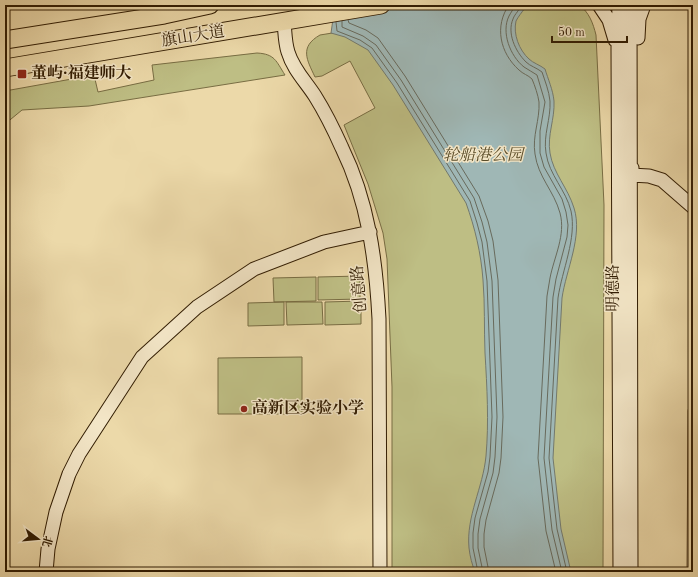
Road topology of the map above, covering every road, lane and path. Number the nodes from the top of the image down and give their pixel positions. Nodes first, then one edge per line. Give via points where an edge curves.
1 (210, 5) edge
2 (381, 5) edge
3 (599, 5) edge
4 (619, 5) edge
5 (630, 5) edge
6 (644, 5) edge
7 (162, 10) edge
8 (284, 22) junction
9 (5, 40) edge
10 (618, 48) junction
11 (5, 68) edge
12 (631, 175) junction
13 (693, 206) edge
14 (370, 232) junction
15 (693, 411) edge
16 (46, 572) edge
17 (380, 572) edge
18 (620, 572) edge
19 (631, 572) edge
20 (692, 572) edge

1 - 7 highway, 旗山大道
2 - 8 highway, 旗山大道
3 - 10 street via 609,20
4 - 10 street
5 - 12 street, 明德路
6 - 12 street via 638,27 638,71
7 - 9 highway, 旗山大道
8 - 11 highway, 旗山大道
8 - 14 street, 创意路 via 288,52 342,148 359,190
10 - 18 street
12 - 13 street via 662,180
12 - 19 street, 明德路
14 - 16 street via 324,242 254,269 197,307 142,357 79,454 69,474 52,528
14 - 17 street, 创意路 via 379,319
15 - 20 street

